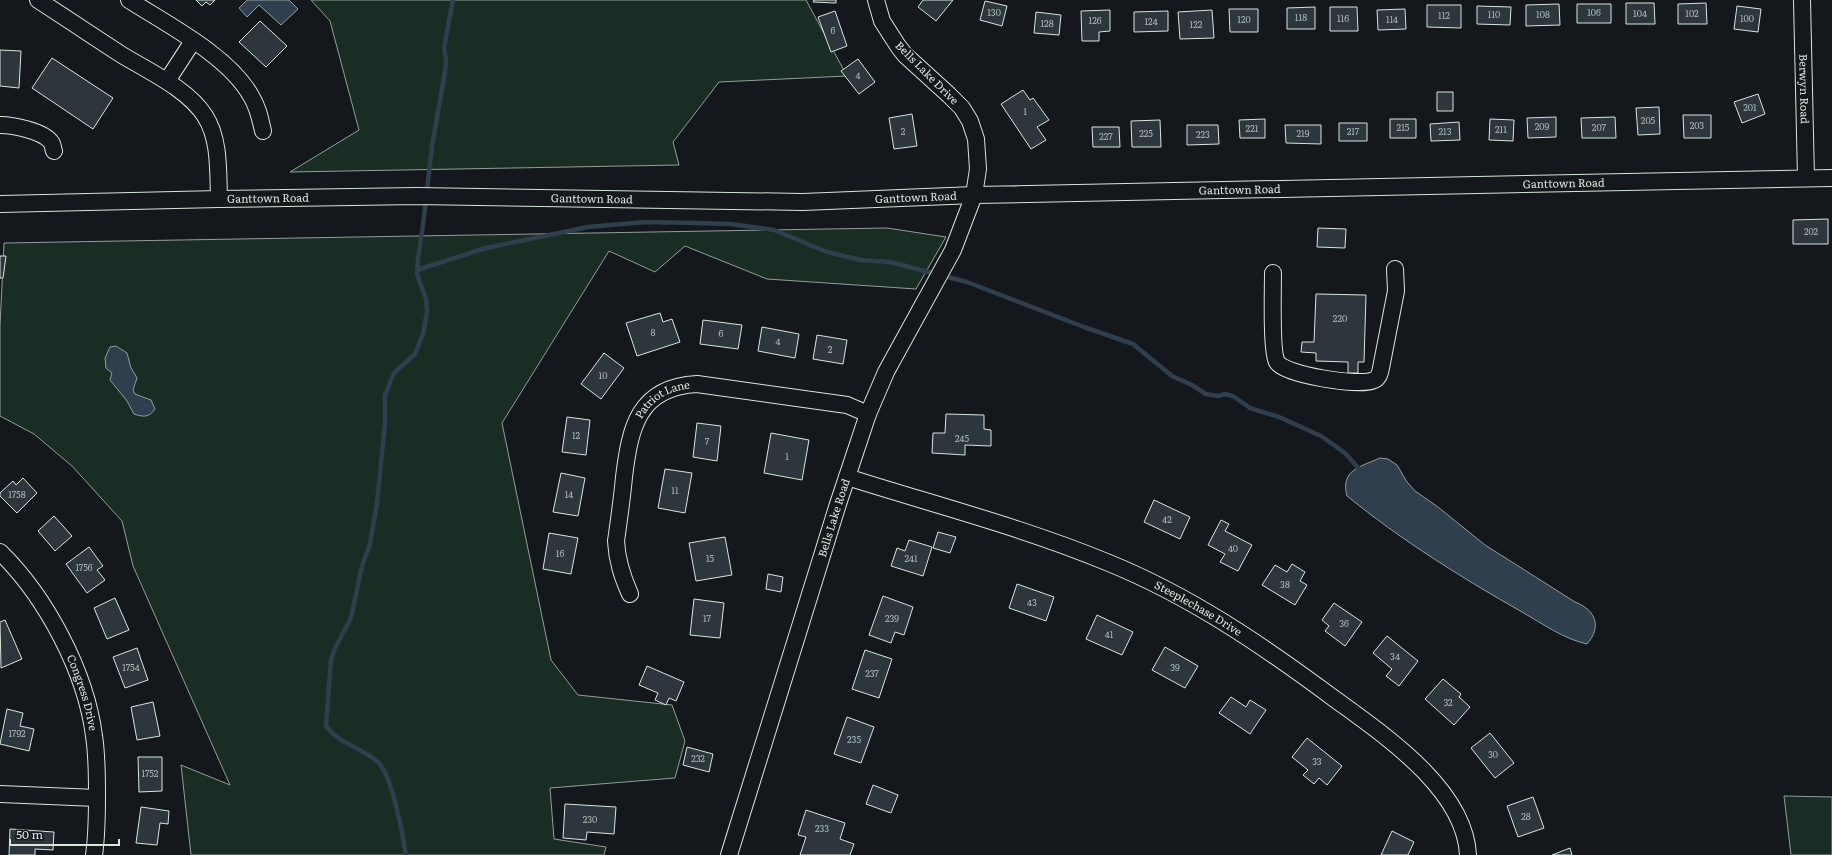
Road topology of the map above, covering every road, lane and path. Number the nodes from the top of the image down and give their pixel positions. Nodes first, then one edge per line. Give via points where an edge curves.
1 (38, 0) edge
2 (129, 0) edge
3 (876, 0) edge
4 (1802, 0) edge
5 (193, 41) junction
6 (167, 82) junction
7 (0, 125) edge
8 (263, 131) dead end
9 (54, 151) dead end
10 (1806, 178) junction
11 (1832, 178) edge
12 (974, 195) junction
13 (219, 199) junction
14 (0, 204) edge
15 (1395, 269) dead end
16 (1273, 273) dead end
17 (868, 414) junction
18 (847, 477) junction
19 (0, 552) edge
20 (630, 594) dead end
21 (0, 794) edge
22 (97, 798) junction
23 (94, 855) edge
24 (729, 855) edge
25 (1468, 855) edge

1 - 6 street
2 - 5 street
3 - 12 street, Bells Lake Drive via 882,21 898,46 962,108 970,121 976,139 978,169
4 - 10 street, Berwyn Road
5 - 6 street
5 - 8 street via 235,73 258,109
6 - 13 street via 204,115 213,134
7 - 9 street via 39,134 51,142
10 - 11 street, Ganttown Road
10 - 12 street, Ganttown Road
12 - 13 street, Ganttown Road via 804,202 417,196
12 - 17 street, Bells Lake Road via 946,263 886,372
13 - 14 street, Ganttown Road
15 - 16 street via 1396,291 1381,368 1377,378 1362,383 1288,371 1276,362
17 - 18 street, Bells Lake Road
17 - 20 street, Patriot Lane via 847,405 697,384 674,387 649,401 630,435 616,541 620,570
18 - 24 street, Bells Lake Road
18 - 25 street, Steeplechase Drive via 1088,554 1141,577 1224,621 1292,666 1415,762 1439,788 1460,821 1466,836
19 - 22 street, Congress Drive via 18,571 38,599 62,640 81,684 94,736
21 - 22 street
22 - 23 street, Congress Drive

